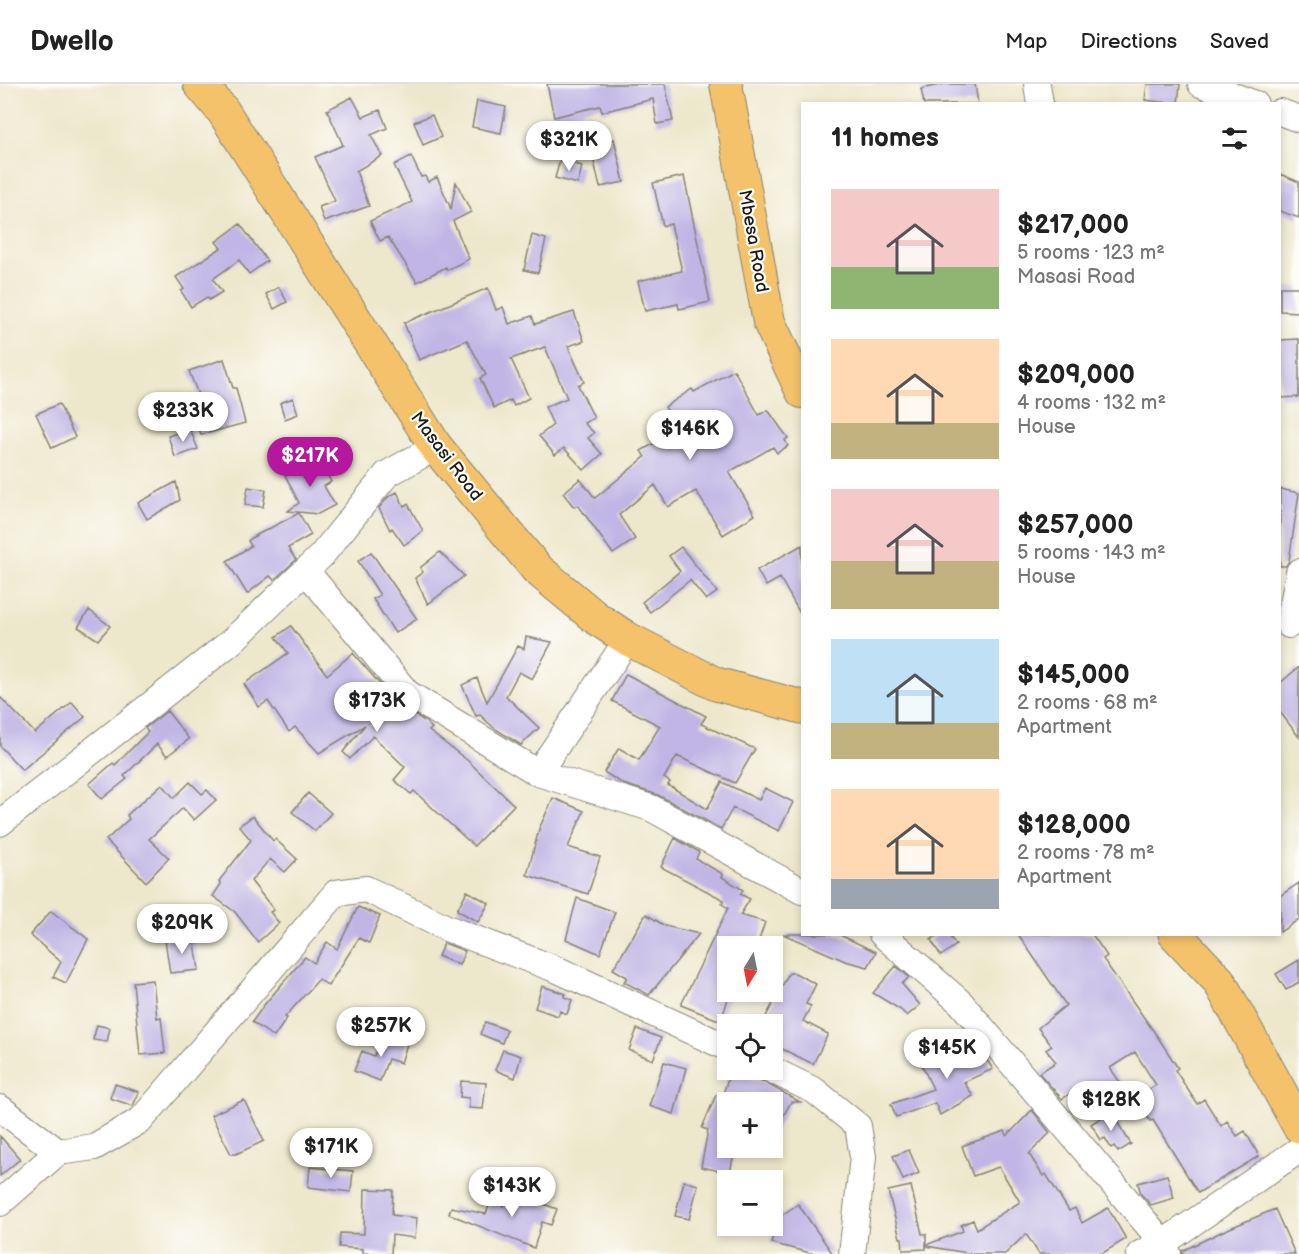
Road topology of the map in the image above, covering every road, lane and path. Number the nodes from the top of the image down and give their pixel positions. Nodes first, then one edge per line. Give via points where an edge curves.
1 (200, 84) edge
2 (726, 84) edge
3 (1037, 84) edge
4 (1201, 84) edge
5 (1040, 102) edge
6 (1250, 102) edge
7 (1281, 112) edge
8 (1299, 119) edge
9 (801, 390) edge
10 (436, 447) junction
11 (306, 571) junction
12 (1299, 572) edge
13 (1289, 625) edge
14 (628, 639) junction
15 (801, 707) edge
16 (538, 773) junction
17 (0, 823) edge
18 (801, 890) edge
19 (884, 936) edge
20 (1177, 936) edge
21 (717, 1043) edge
22 (783, 1075) edge
23 (0, 1108) edge
24 (1299, 1126) edge
25 (1299, 1150) edge
26 (58, 1152) junction
27 (0, 1203) edge
28 (1166, 1248) edge
29 (852, 1254) edge
30 (1140, 1254) edge

1 - 10 highway, Masasi Road via 223,111
2 - 9 main road, Mbesa Road via 769,322
3 - 5 street
4 - 6 street
7 - 8 street
10 - 11 street via 387,474
10 - 14 highway, Masasi Road via 537,569
11 - 16 street via 407,693
11 - 17 street via 231,642
12 - 13 street
14 - 15 highway, Masasi Road via 716,684
14 - 16 street
16 - 18 street via 651,808
19 - 28 street via 961,1003
20 - 24 highway via 1219,981
21 - 26 street via 558,970 449,929 366,889 336,893 141,1120 94,1147
22 - 29 street via 815,1091 858,1126 862,1157
23 - 26 street
25 - 28 street
26 - 27 street
28 - 30 street

